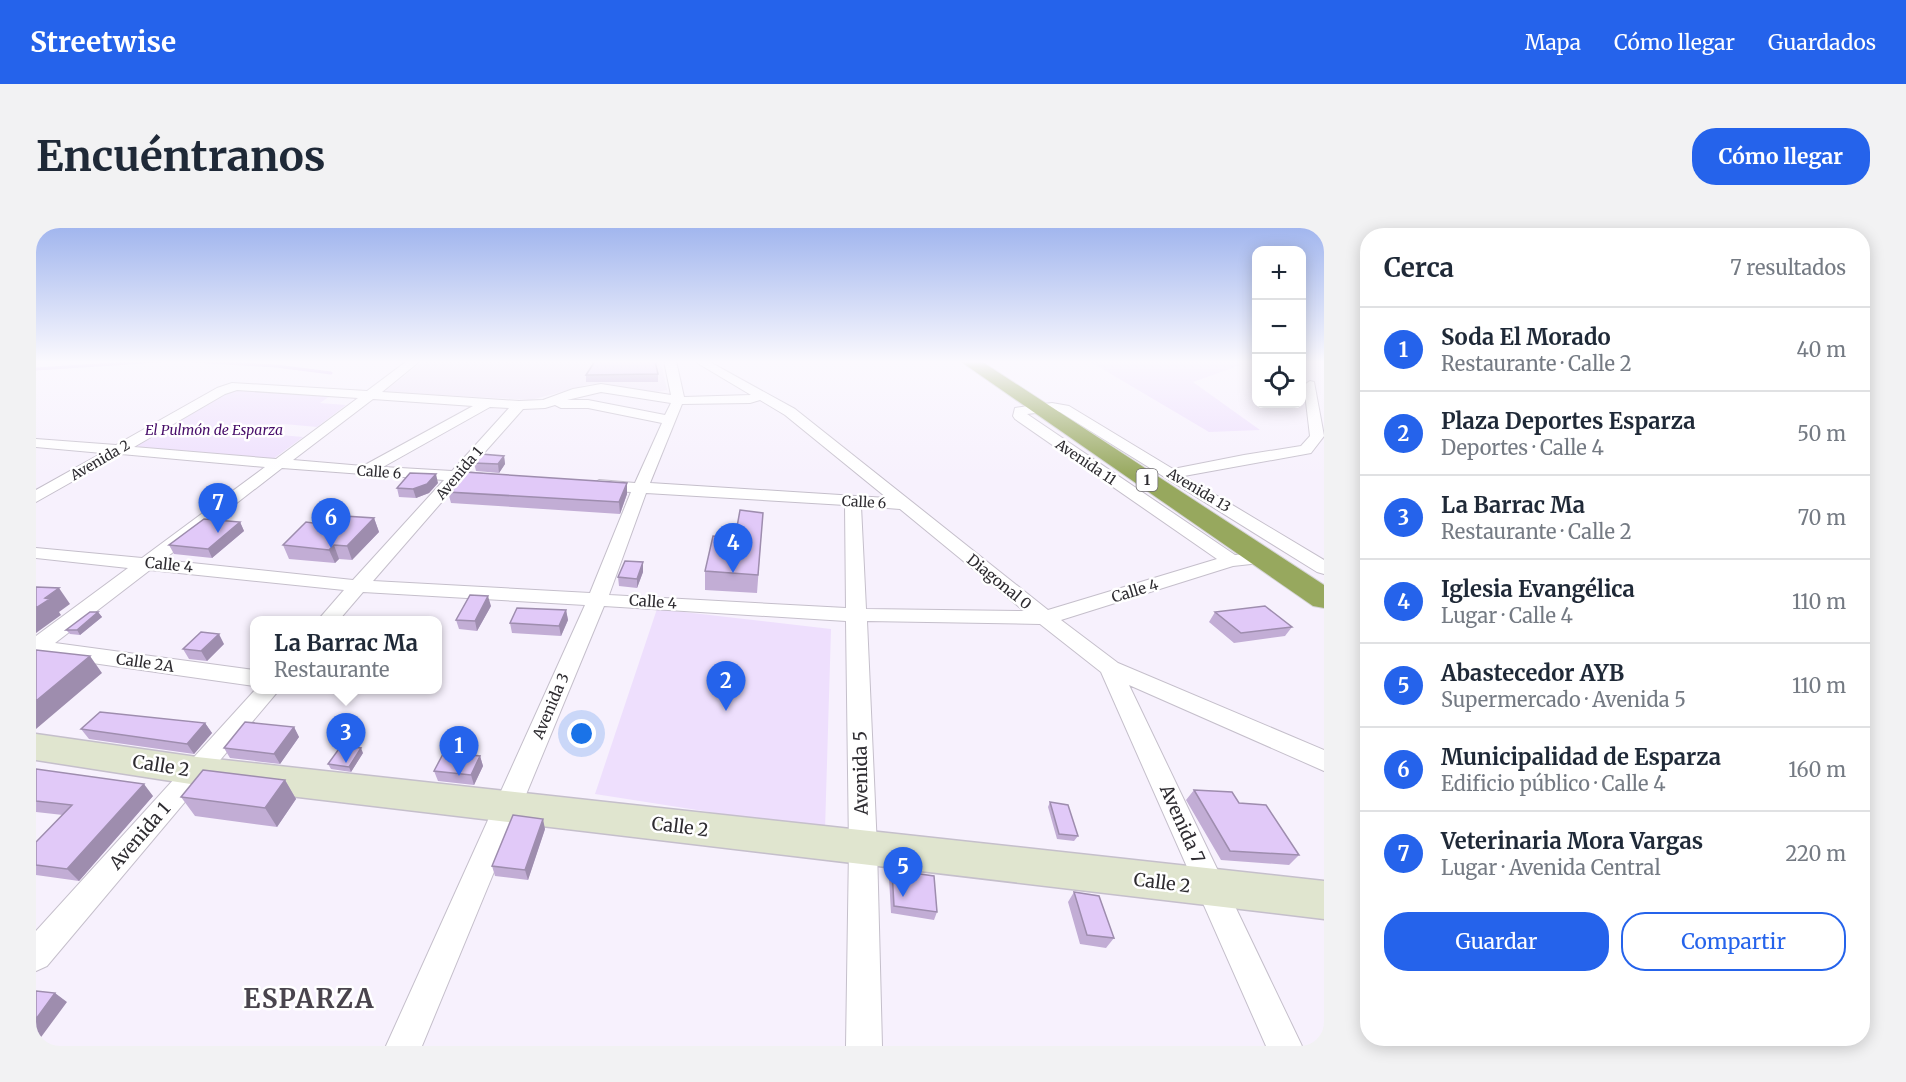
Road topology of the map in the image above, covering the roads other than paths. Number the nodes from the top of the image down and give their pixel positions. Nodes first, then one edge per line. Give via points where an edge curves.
1 (206, 399) edge
2 (365, 399) edge
3 (424, 399) edge
4 (558, 399) edge
5 (673, 399) edge
6 (748, 399) edge
7 (767, 399) edge
8 (1026, 399) edge
9 (1312, 399) edge
10 (678, 400) junction
11 (486, 404) junction
12 (545, 404) junction
13 (519, 405) junction
14 (1039, 408) junction
15 (668, 420) junction
16 (36, 443) edge
17 (116, 450) junction
18 (280, 464) junction
19 (366, 471) junction
20 (1172, 474) junction
21 (458, 477) junction
22 (504, 479) edge
23 (583, 484) edge
24 (640, 488) junction
25 (40, 492) edge
26 (853, 501) junction
27 (903, 504) junction
28 (36, 553) edge
29 (1263, 558) junction
30 (1231, 561) junction
31 (147, 563) junction
32 (1324, 568) edge
33 (358, 586) junction
34 (598, 598) junction
35 (1324, 599) edge
36 (857, 615) junction
37 (332, 616) edge
38 (1045, 618) junction
39 (36, 647) edge
40 (1110, 668) junction
41 (250, 677) edge
42 (264, 694) edge
43 (36, 747) edge
44 (1324, 761) edge
45 (197, 771) junction
46 (507, 807) junction
47 (863, 848) junction
48 (1211, 889) junction
49 (1324, 900) edge
50 (36, 955) edge
51 (404, 1046) edge
52 (864, 1046) edge
53 (1284, 1046) edge

1 - 17 street, Avenida 2
2 - 18 street
3 - 11 street
4 - 12 street
5 - 10 street
6 - 10 street
7 - 27 street, Diagonal 0 via 790,412
8 - 14 highway, 1
9 - 20 street via 1317,436 1310,453 1244,459
10 - 15 street, Avenida 3
11 - 13 street
11 - 19 street
12 - 13 street
12 - 15 street via 588,404
13 - 21 street, Avenida 1
14 - 20 street, Avenida 13 via 1064,409
14 - 29 highway, 1
14 - 30 street, Avenida 11 via 1020,411 1020,416
15 - 24 street, Avenida 3
16 - 17 street, Calle 6
17 - 18 street, Calle 6
17 - 25 street, Avenida 2
18 - 19 street, Calle 6
18 - 31 street
19 - 21 street, Calle 6
20 - 32 street, Avenida 13
21 - 22 street, Calle 6
21 - 33 street, Avenida 1
23 - 24 street, Calle 6
24 - 26 street, Calle 6
24 - 34 street, Avenida 3
26 - 27 street, Calle 6
26 - 36 street, Avenida 5
27 - 38 street, Diagonal 0
28 - 31 street, Calle 4
29 - 30 street, Calle 4
29 - 35 highway, 1
30 - 38 street, Calle 4
31 - 33 street, Calle 4
31 - 39 street
33 - 34 street, Calle 4
33 - 37 street, Avenida 1
34 - 36 street, Calle 4
34 - 46 street, Avenida 3
36 - 38 street, Calle 4
36 - 47 street, Avenida 5
38 - 40 street, Diagonal 0
39 - 41 street, Calle 2A
40 - 44 street, Diagonal 0
40 - 48 street, Avenida 7
42 - 45 street, Avenida 1
43 - 45 street, Calle 2
45 - 46 street, Calle 2
45 - 50 street, Avenida 1
46 - 47 street, Calle 2
46 - 51 street, Avenida 3
47 - 48 street, Calle 2
47 - 52 street, Avenida 5
48 - 49 street, Calle 2
48 - 53 street, Avenida 7

